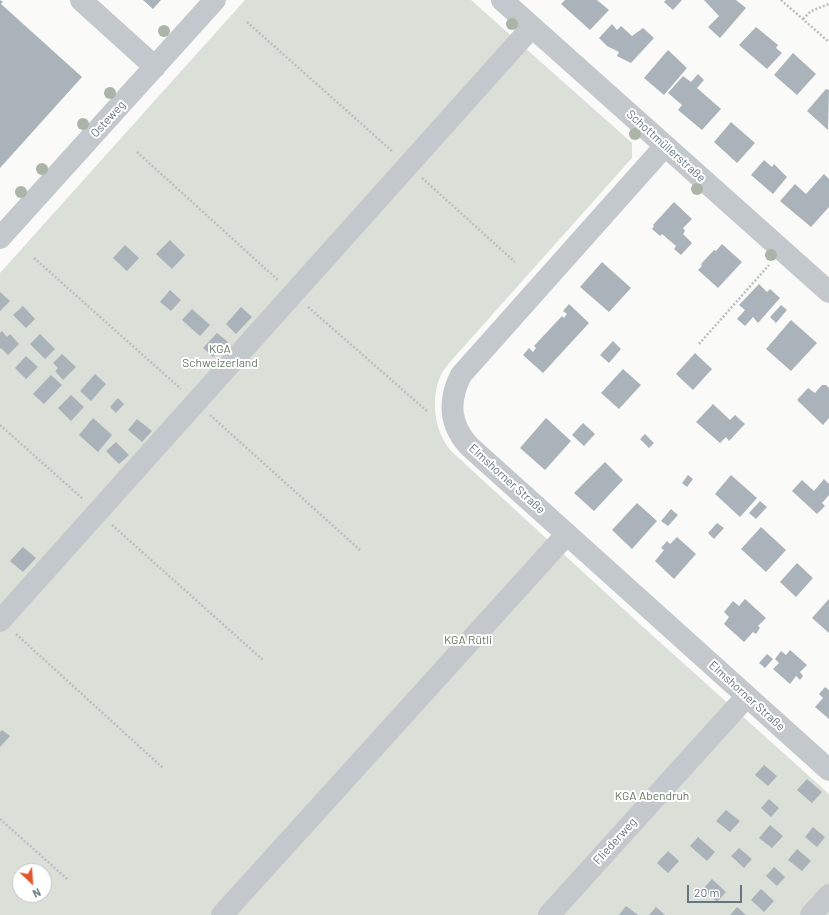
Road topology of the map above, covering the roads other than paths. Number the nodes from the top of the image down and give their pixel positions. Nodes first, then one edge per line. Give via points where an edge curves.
1 (81, 0) edge
2 (215, 0) edge
3 (502, 0) edge
4 (532, 27) junction
5 (155, 67) junction
6 (665, 146) junction
7 (0, 238) edge
8 (829, 292) edge
9 (567, 534) junction
10 (0, 620) edge
11 (747, 696) junction
12 (829, 770) edge
13 (829, 895) edge
14 (222, 915) edge
15 (549, 915) edge
16 (811, 915) edge

1 - 5 street
2 - 5 street, Osteweg
3 - 4 street, Schottmüllerstraße
4 - 6 street, Schottmüllerstraße
4 - 10 street
5 - 7 street, Osteweg
6 - 8 street, Schottmüllerstraße
6 - 9 street, Elmshorner Straße via 467,367 453,393 452,414 464,440
9 - 11 street, Elmshorner Straße
9 - 14 street
11 - 12 street, Elmshorner Straße
11 - 15 street, Fliederweg
13 - 16 street

